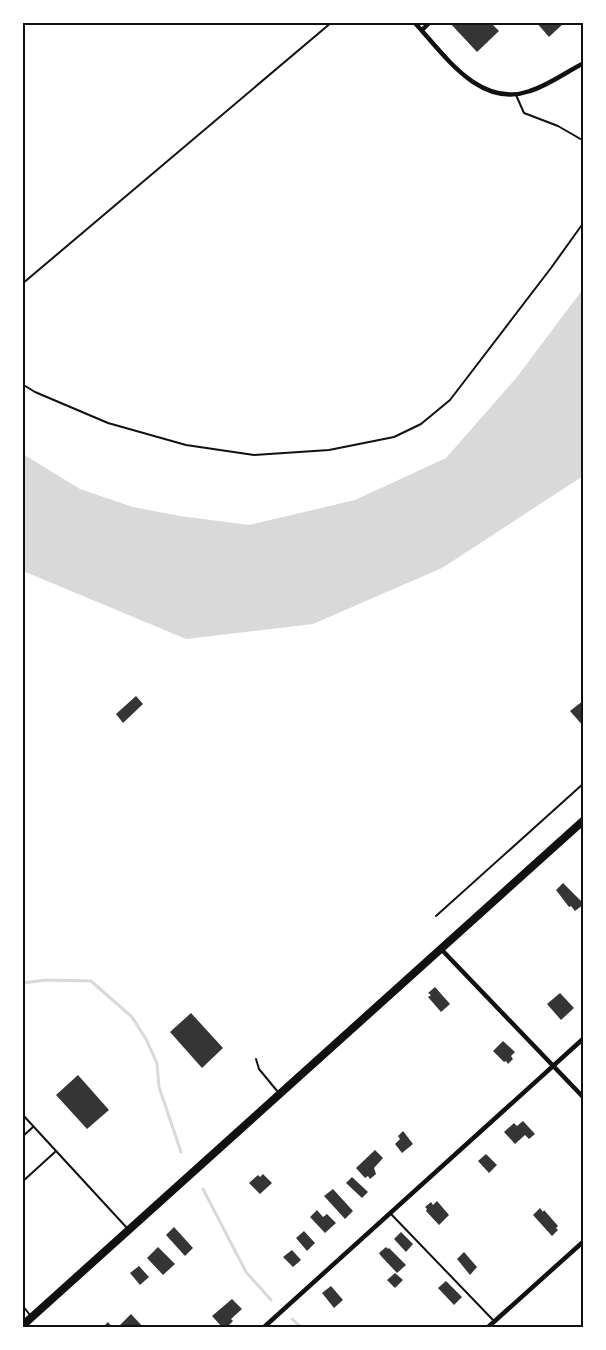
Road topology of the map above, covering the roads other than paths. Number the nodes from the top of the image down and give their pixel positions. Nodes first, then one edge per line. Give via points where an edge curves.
1 (332, 22) edge
2 (414, 22) edge
3 (430, 22) edge
4 (422, 30) junction
5 (584, 63) edge
6 (516, 95) junction
7 (584, 141) edge
8 (584, 222) edge
9 (22, 284) edge
10 (22, 384) edge
11 (584, 783) edge
12 (584, 820) edge
13 (436, 916) dead end
14 (441, 949) junction
15 (584, 1038) edge
16 (256, 1059) dead end
17 (553, 1066) junction
18 (280, 1094) junction
19 (584, 1098) edge
20 (22, 1114) edge
21 (33, 1127) junction
22 (22, 1137) edge
23 (55, 1152) junction
24 (22, 1182) edge
25 (390, 1213) junction
26 (129, 1230) junction
27 (584, 1241) edge
28 (22, 1305) edge
29 (32, 1317) junction
30 (494, 1321) junction
31 (22, 1326) edge
32 (263, 1328) edge
33 (487, 1328) edge

1 - 9 lane
2 - 4 street
3 - 4 street
4 - 6 street via 471,82 492,92
5 - 6 street via 536,89
6 - 7 lane via 524,113
8 - 10 lane via 450,400 421,424 394,437 329,450 254,455 186,445 108,423
11 - 13 lane
12 - 14 main road
14 - 17 street
14 - 18 main road
15 - 17 street
16 - 18 lane via 259,1069
17 - 19 street
17 - 25 street
18 - 26 main road
20 - 21 lane
21 - 22 lane
21 - 23 lane
23 - 24 lane
23 - 26 lane
25 - 30 lane
25 - 32 street
26 - 29 main road
27 - 30 street
28 - 29 lane
29 - 31 main road
30 - 33 street

